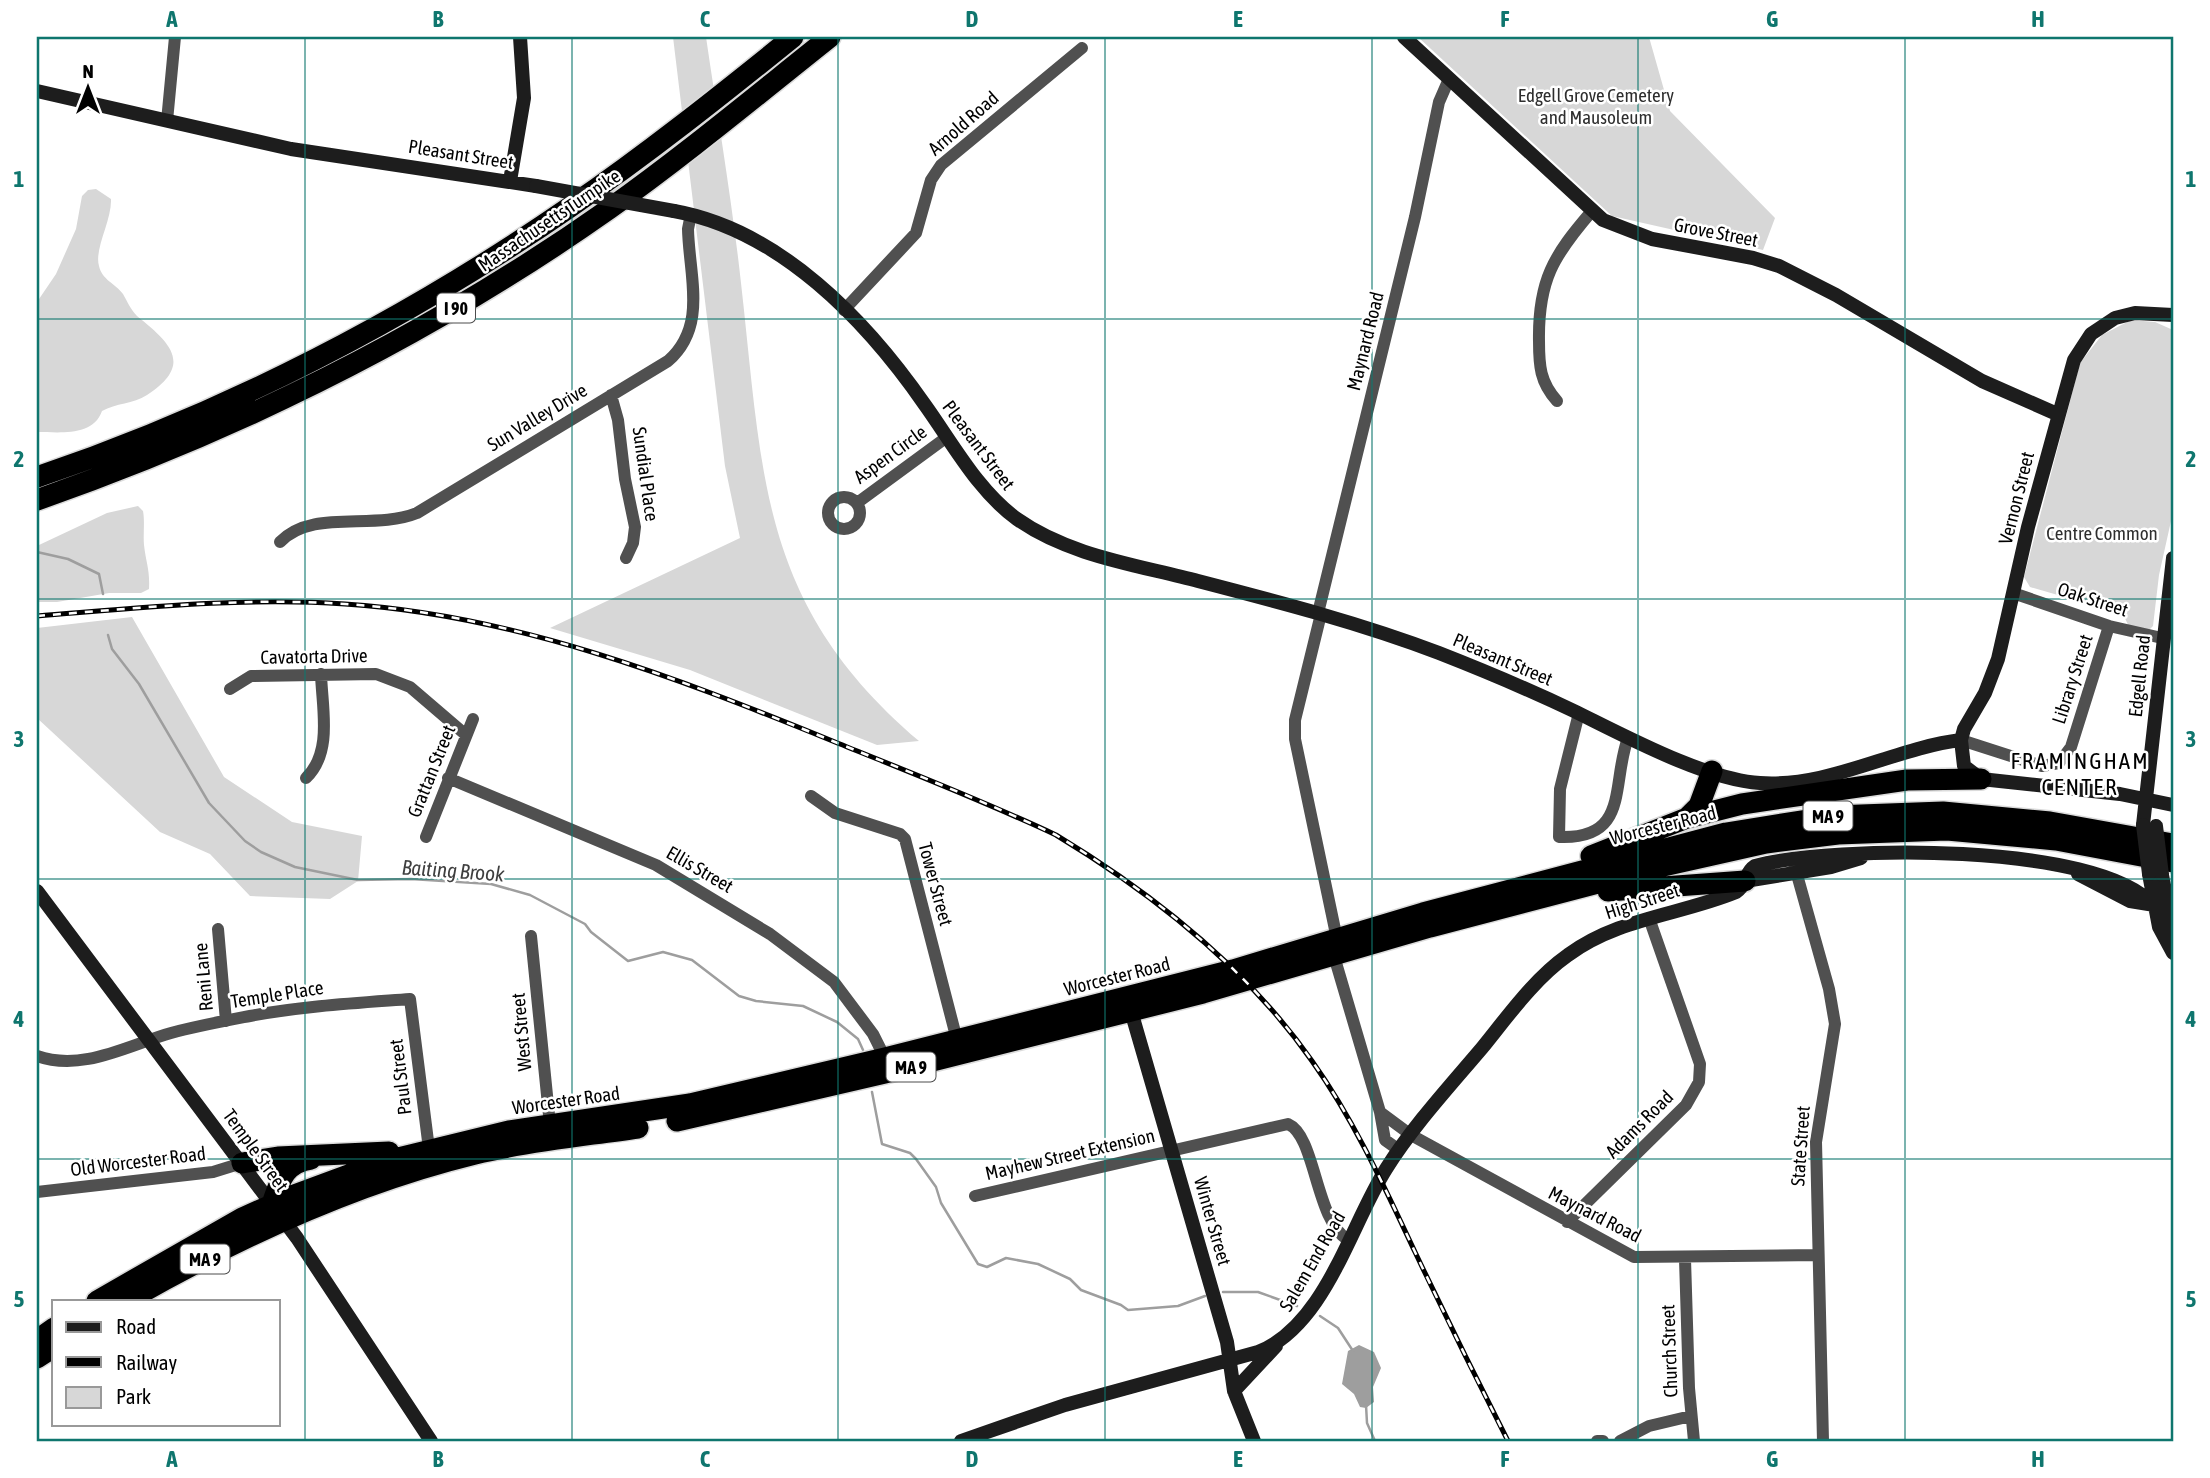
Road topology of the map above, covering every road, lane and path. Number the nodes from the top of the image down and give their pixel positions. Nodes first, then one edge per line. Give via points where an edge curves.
1 (175, 37) edge
2 (520, 37) edge
3 (793, 37) edge
4 (830, 37) edge
5 (1405, 37) edge
6 (1082, 48) dead end
7 (1449, 79) junction
8 (37, 91) edge
9 (167, 121) junction
10 (510, 181) junction
11 (1592, 211) junction
12 (691, 214) junction
13 (844, 310) junction
14 (2156, 314) junction
15 (2173, 315) edge
16 (2173, 321) edge
17 (611, 395) junction
18 (1557, 401) dead end
19 (2057, 414) junction
20 (947, 437) junction
21 (37, 477) edge
22 (37, 500) edge
23 (856, 503) dead end
24 (280, 542) dead end
25 (626, 558) dead end
26 (2173, 561) edge
27 (2013, 593) junction
28 (1320, 614) junction
29 (2109, 626) junction
30 (2162, 638) junction
31 (321, 674) junction
32 (230, 690) dead end
33 (1578, 713) junction
34 (472, 719) dead end
35 (466, 735) junction
36 (1628, 738) junction
37 (1961, 740) junction
38 (1712, 771) junction
39 (306, 778) dead end
40 (448, 778) junction
41 (1981, 779) junction
42 (811, 796) dead end
43 (2148, 798) junction
44 (2173, 805) edge
45 (1687, 818) junction
46 (426, 837) dead end
47 (2173, 844) edge
48 (1795, 866) junction
49 (2162, 871) edge
50 (1745, 881) junction
51 (37, 891) edge
52 (1489, 895) junction
53 (1536, 900) junction
54 (2165, 907) edge
55 (1649, 918) junction
56 (218, 929) dead end
57 (2173, 930) edge
58 (531, 936) dead end
59 (1335, 947) junction
60 (2173, 954) edge
61 (1553, 967) joint
62 (411, 999) joint
63 (1131, 1011) junction
64 (226, 1021) junction
65 (151, 1040) junction
66 (957, 1040) junction
67 (37, 1055) edge
68 (885, 1058) junction
69 (1380, 1112) junction
70 (550, 1125) junction
71 (1411, 1135) junction
72 (429, 1149) junction
73 (1172, 1150) junction
74 (1399, 1150) junction
75 (335, 1156) junction
76 (242, 1163) junction
77 (37, 1192) edge
78 (975, 1196) dead end
79 (272, 1204) junction
80 (285, 1222) junction
81 (1567, 1222) junction
82 (1348, 1240) junction
83 (1818, 1255) junction
84 (1685, 1259) junction
85 (99, 1300) edge
86 (129, 1300) edge
87 (52, 1329) edge
88 (37, 1340) edge
89 (1279, 1343) junction
90 (52, 1348) edge
91 (37, 1358) edge
92 (1230, 1360) junction
93 (1234, 1391) junction
94 (1691, 1416) junction
95 (431, 1441) edge
96 (961, 1441) edge
97 (1254, 1441) edge
98 (1597, 1441) edge
99 (1603, 1441) edge
100 (1619, 1441) edge
101 (1694, 1441) edge
102 (1823, 1441) edge

1 - 9 street
2 - 10 main road via 524,98
3 - 21 highway, Massachusetts Turnpike / I 90 via 630,165 446,287 251,390
4 - 22 highway, Massachusetts Turnpike / I 90 via 609,209 453,309 255,413
5 - 7 main road, Grove Street
6 - 13 street, Arnold Road via 941,165 931,180 915,233
7 - 11 main road, Grove Street
7 - 28 street, Maynard Road via 1439,102
8 - 9 main road, Pleasant Street
9 - 10 main road, Pleasant Street via 291,149
10 - 12 main road, Pleasant Street, bridge
11 - 18 street via 1559,250 1539,298 1539,366 1544,384
11 - 19 main road, Grove Street via 1638,235 1753,258 1787,270 1991,386
12 - 13 main road, Pleasant Street via 720,223 774,251
12 - 17 street, Sun Valley Drive via 688,238 694,312 689,335 668,361
13 - 20 main road, Pleasant Street via 900,371
14 - 15 main road, Vernon Street
14 - 16 main road, Vernon Street
14 - 19 main road, Vernon Street via 2125,315 2091,334 2074,360
17 - 24 street, Sun Valley Drive via 417,513 381,522 311,524
17 - 25 street, Sundial Place via 635,527
19 - 27 main road, Vernon Street
20 - 23 street, Aspen Circle
20 - 28 main road, Pleasant Street via 994,498 1016,519 1043,535 1088,552
26 - 30 main road, Edgell Road
27 - 29 street, Oak Street
27 - 37 main road, Vernon Street via 1995,670
28 - 33 main road, Pleasant Street via 1435,652
28 - 59 street, Maynard Road via 1295,720 1295,739
29 - 30 street, Oak Street
29 - 37 street, Library Street via 2068,753 2053,766
30 - 43 main road, Edgell Road
31 - 32 street, Cavatorta Drive via 251,676
31 - 35 street, Cavatorta Drive via 376,674 399,680
31 - 39 street via 322,752
33 - 36 main road, Pleasant Street
33 - 36 street via 1560,789 1559,837 1586,833 1610,819
34 - 35 street, Grattan Street
35 - 40 street, Grattan Street
36 - 38 main road, Pleasant Street
37 - 38 main road, Pleasant Street via 1924,745 1857,767 1789,781 1746,781
37 - 41 main road via 1964,766
38 - 45 highway via 1699,806
40 - 46 street, Grattan Street
40 - 68 street, Ellis Street via 656,865 769,934 834,982
41 - 43 main road
41 - 45 highway via 1927,779 1828,789
42 - 66 street, Tower Street via 835,813 905,839
43 - 44 main road
43 - 49 main road, Edgell Road, bridge
45 - 52 highway
47 - 52 highway, Worcester Road / MA 9 via 1990,815 1906,812 1833,816 1703,838
48 - 50 main road, High Street
48 - 54 main road, High Street via 1843,864 1868,855 1982,855 2112,878
48 - 83 street, State Street via 1835,1024 1816,1142
49 - 53 highway, Worcester Road / MA 9 via 2021,835 1874,831 1802,837 1731,850
49 - 54 main road, Edgell Road
50 - 53 highway
50 - 55 main road, High Street via 1730,894
51 - 65 main road, Temple Street
52 - 59 highway, Worcester Road / MA 9
53 - 59 highway, Worcester Road / MA 9
54 - 57 main road
54 - 60 main road via 2159,927
55 - 61 main road, High Street via 1597,937
55 - 81 street, Adams Road via 1698,1054 1699,1082 1686,1105
56 - 64 street, Reni Lane
58 - 70 street, West Street
59 - 63 highway, Worcester Road / MA 9
59 - 66 highway, Worcester Road / MA 9
59 - 69 street, Maynard Road
61 - 71 main road, Salem End Road
62 - 64 street, Temple Place
62 - 72 street, Paul Street
63 - 73 main road, Winter Street
63 - 80 highway, Worcester Road / MA 9 via 709,1114 475,1154 410,1172
64 - 65 street, Temple Place
65 - 67 street, Temple Place via 71,1061
65 - 76 main road, Temple Street
66 - 68 highway, Worcester Road / MA 9
68 - 70 highway, Worcester Road / MA 9 via 690,1104
69 - 71 street, Maynard Road
69 - 74 street, Maynard Road via 1385,1140
70 - 72 highway, Worcester Road / MA 9
71 - 74 main road, Salem End Road
71 - 81 street, Maynard Road
72 - 75 highway
72 - 79 highway, Worcester Road / MA 9 via 367,1167
73 - 78 street, Mayhew Street Extension
73 - 82 street, Mayhew Street Extension via 1290,1125 1300,1136 1335,1229
73 - 92 main road, Winter Street
74 - 82 main road, Salem End Road
75 - 76 highway
75 - 79 highway via 290,1167
76 - 77 street, Old Worcester Road via 213,1172
76 - 79 main road, Temple Street
79 - 80 main road, Temple Street
79 - 85 highway, Worcester Road / MA 9
80 - 86 highway, Worcester Road / MA 9
80 - 95 main road, Temple Street
81 - 84 street, Maynard Road via 1634,1257
82 - 89 main road, Salem End Road via 1309,1311
83 - 84 street, Maynard Road
83 - 102 street, State Street
84 - 94 street, Church Street
87 - 88 highway
89 - 92 main road, Salem End Road
89 - 93 main road
90 - 91 highway
92 - 93 main road, Winter Street
92 - 96 main road, Salem End Road via 1062,1406
93 - 97 main road, Winter Street
94 - 100 street via 1639,1430
94 - 101 street, Church Street
98 - 99 street

